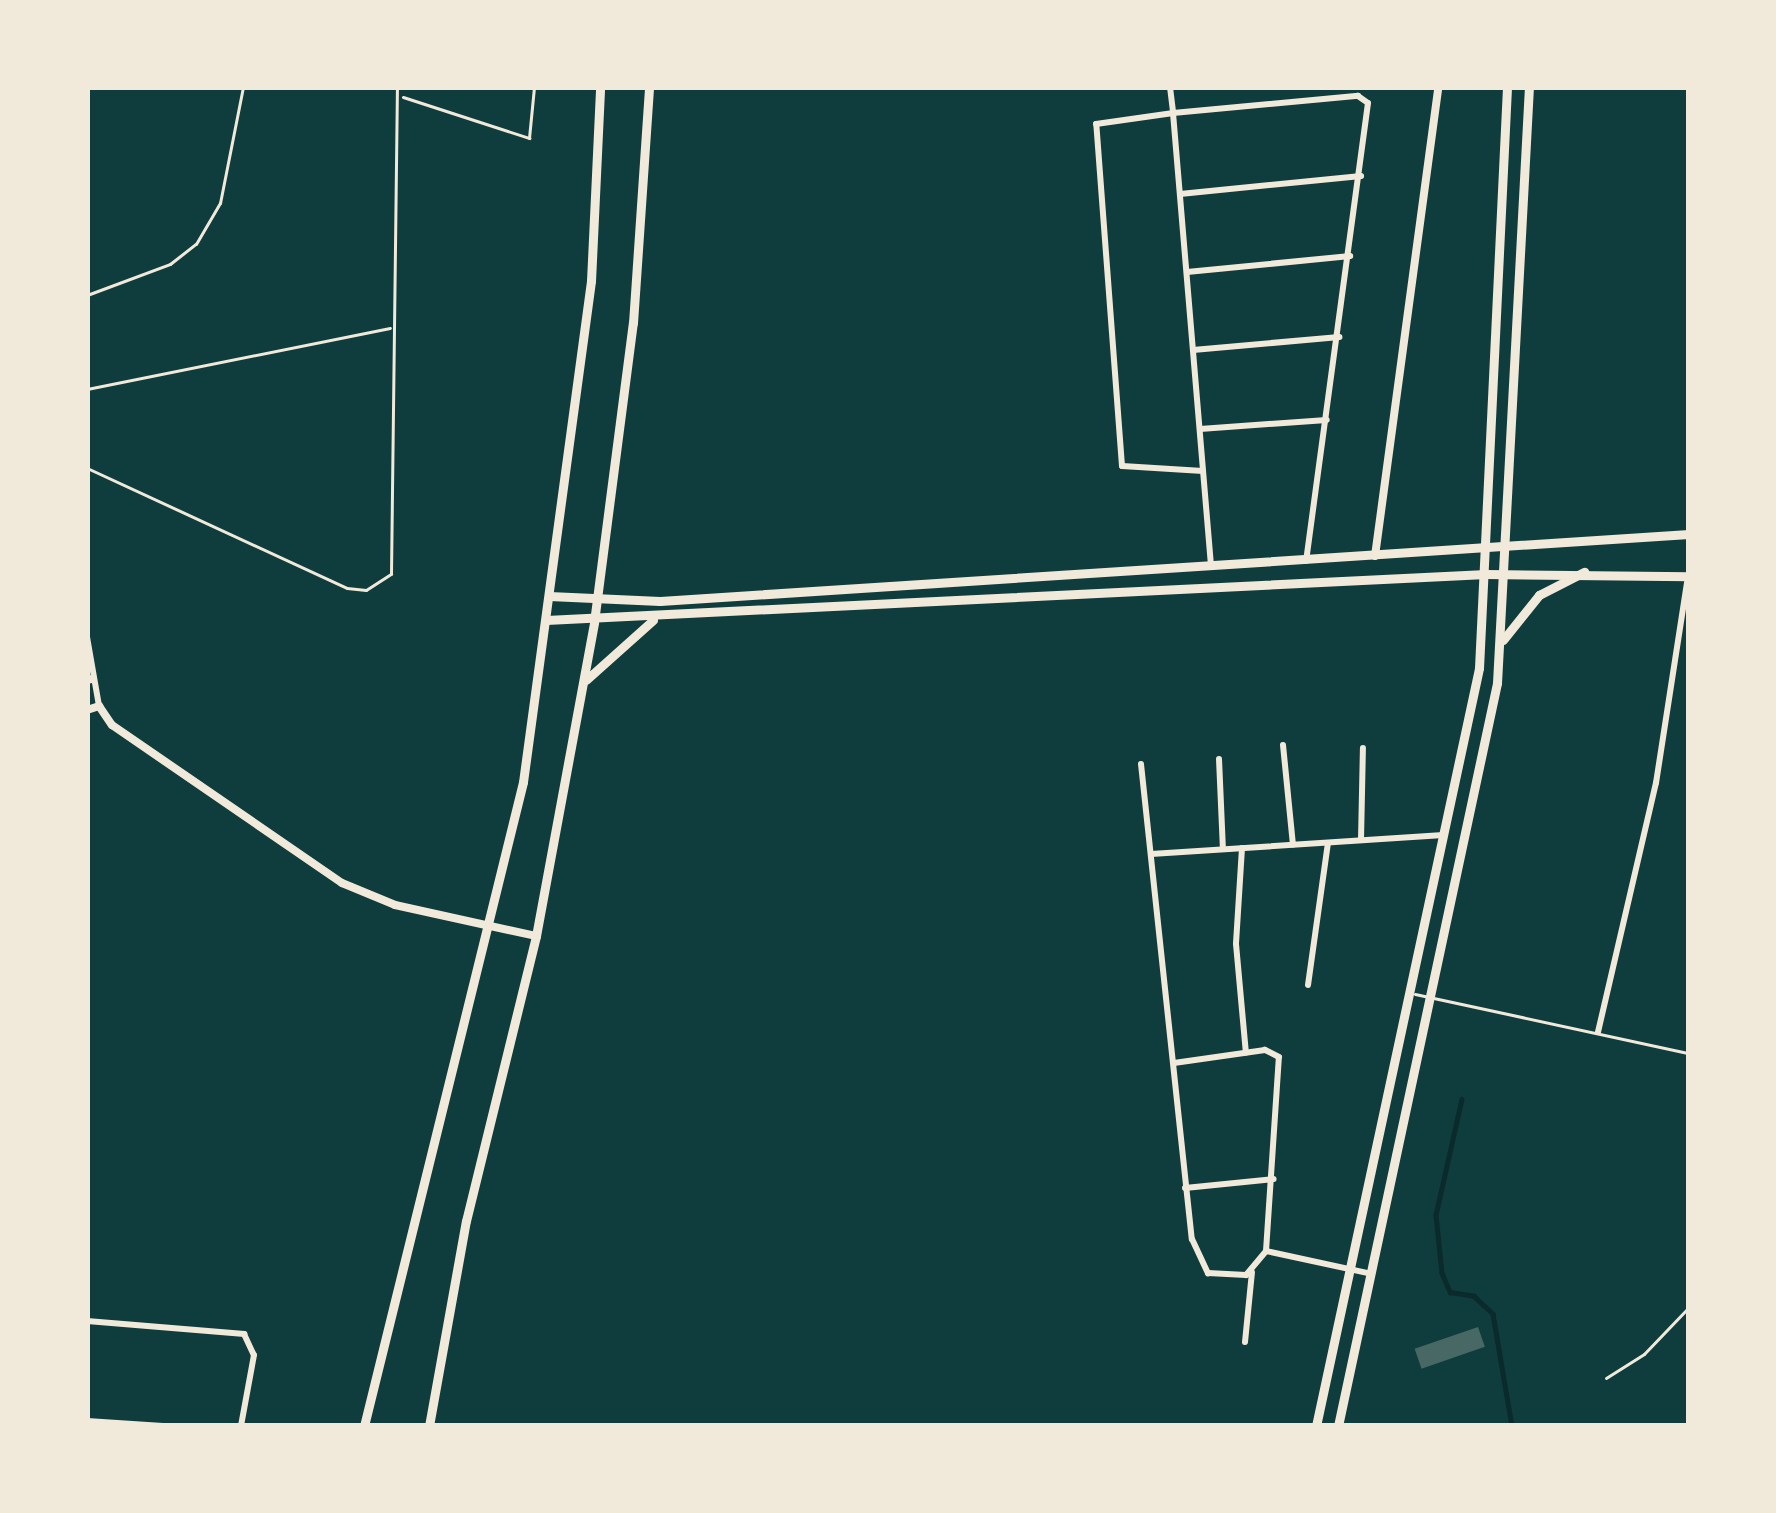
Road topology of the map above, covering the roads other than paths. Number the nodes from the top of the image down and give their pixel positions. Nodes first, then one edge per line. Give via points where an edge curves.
1 (600, 87) edge
2 (649, 87) edge
3 (1170, 87) edge
4 (1438, 87) edge
5 (1508, 87) edge
6 (1529, 87) edge
7 (1173, 113) junction
8 (1363, 176) junction
9 (1180, 194) junction
10 (1351, 256) junction
11 (1186, 272) junction
12 (1339, 337) junction
13 (1193, 350) junction
14 (1327, 420) junction
15 (1200, 429) junction
16 (1203, 471) junction
17 (1689, 534) edge
18 (1507, 546) junction
19 (1485, 548) junction
20 (1375, 557) junction
21 (1306, 561) junction
22 (1211, 565) junction
23 (1584, 572) junction
24 (1486, 574) junction
25 (1507, 574) junction
26 (1689, 576) edge
27 (549, 596) junction
28 (597, 598) junction
29 (546, 620) junction
30 (653, 620) junction
31 (594, 622) junction
32 (87, 637) edge
33 (1502, 643) junction
34 (89, 680) edge
35 (583, 684) junction
36 (99, 706) junction
37 (87, 710) edge
38 (1282, 745) dead end
39 (1363, 748) dead end
40 (1219, 759) dead end
41 (1141, 764) dead end
42 (1443, 835) junction
43 (1361, 841) junction
44 (1328, 843) junction
45 (1293, 845) junction
46 (1242, 848) junction
47 (1223, 849) junction
48 (1151, 854) junction
49 (493, 927) junction
50 (536, 936) junction
51 (1308, 986) dead end
52 (1409, 994) junction
53 (1431, 996) junction
54 (1598, 1032) junction
55 (1246, 1053) junction
56 (1689, 1053) edge
57 (1174, 1063) junction
58 (1274, 1179) junction
59 (1185, 1188) junction
60 (1266, 1251) junction
61 (1352, 1268) junction
62 (1252, 1272) junction
63 (1372, 1274) junction
64 (1689, 1307) edge
65 (87, 1321) edge
66 (1245, 1342) dead end
67 (1606, 1378) dead end
68 (87, 1421) edge
69 (163, 1426) edge
70 (241, 1426) edge
71 (364, 1426) edge
72 (429, 1426) edge
73 (1316, 1426) edge
74 (1338, 1426) edge

1 - 27 main road via 590,281
2 - 28 main road via 635,301
3 - 7 street
4 - 20 street
5 - 19 main road
6 - 18 main road
7 - 8 street via 1358,96 1371,120
7 - 9 street
7 - 16 street via 1096,124 1093,134 1122,466
8 - 9 street
8 - 10 street
9 - 11 street
10 - 11 street
10 - 12 street
11 - 13 street
12 - 13 street
12 - 14 street
13 - 15 street
14 - 15 street
14 - 21 street
15 - 16 street
16 - 22 street
17 - 18 main road
18 - 19 main road
18 - 25 main road
19 - 20 main road
19 - 24 main road
20 - 21 main road
21 - 22 main road
22 - 28 main road via 660,601
23 - 25 main road
23 - 26 main road
23 - 33 main road via 1539,595
24 - 25 main road
24 - 30 main road
24 - 42 main road via 1477,686
25 - 33 main road
26 - 54 street via 1656,783
27 - 28 main road
27 - 29 main road
28 - 31 main road
29 - 31 main road
29 - 49 main road
30 - 31 main road
30 - 35 main road
31 - 35 main road
32 - 34 street
33 - 53 main road
34 - 36 street
35 - 50 main road
36 - 37 street
36 - 49 street via 112,725 342,883 395,905
38 - 45 street
39 - 43 street
40 - 47 street
41 - 48 street
42 - 43 street
42 - 52 main road
43 - 44 street
44 - 45 street
44 - 51 street
45 - 46 street
46 - 47 street
46 - 55 street via 1236,944
47 - 48 street
48 - 57 street
49 - 50 street
49 - 71 main road
50 - 72 main road via 466,1221
52 - 53 lane
52 - 61 main road
53 - 54 lane
53 - 63 main road
54 - 56 lane
55 - 57 street
55 - 58 street via 1271,1050 1281,1060
57 - 59 street
58 - 59 street
58 - 60 street
59 - 62 street via 1202,1268 1220,1278
60 - 61 street
60 - 62 street
61 - 63 street
61 - 73 main road
62 - 66 street
63 - 74 main road
64 - 67 lane via 1644,1354
65 - 70 street via 244,1334 254,1355
68 - 69 street

